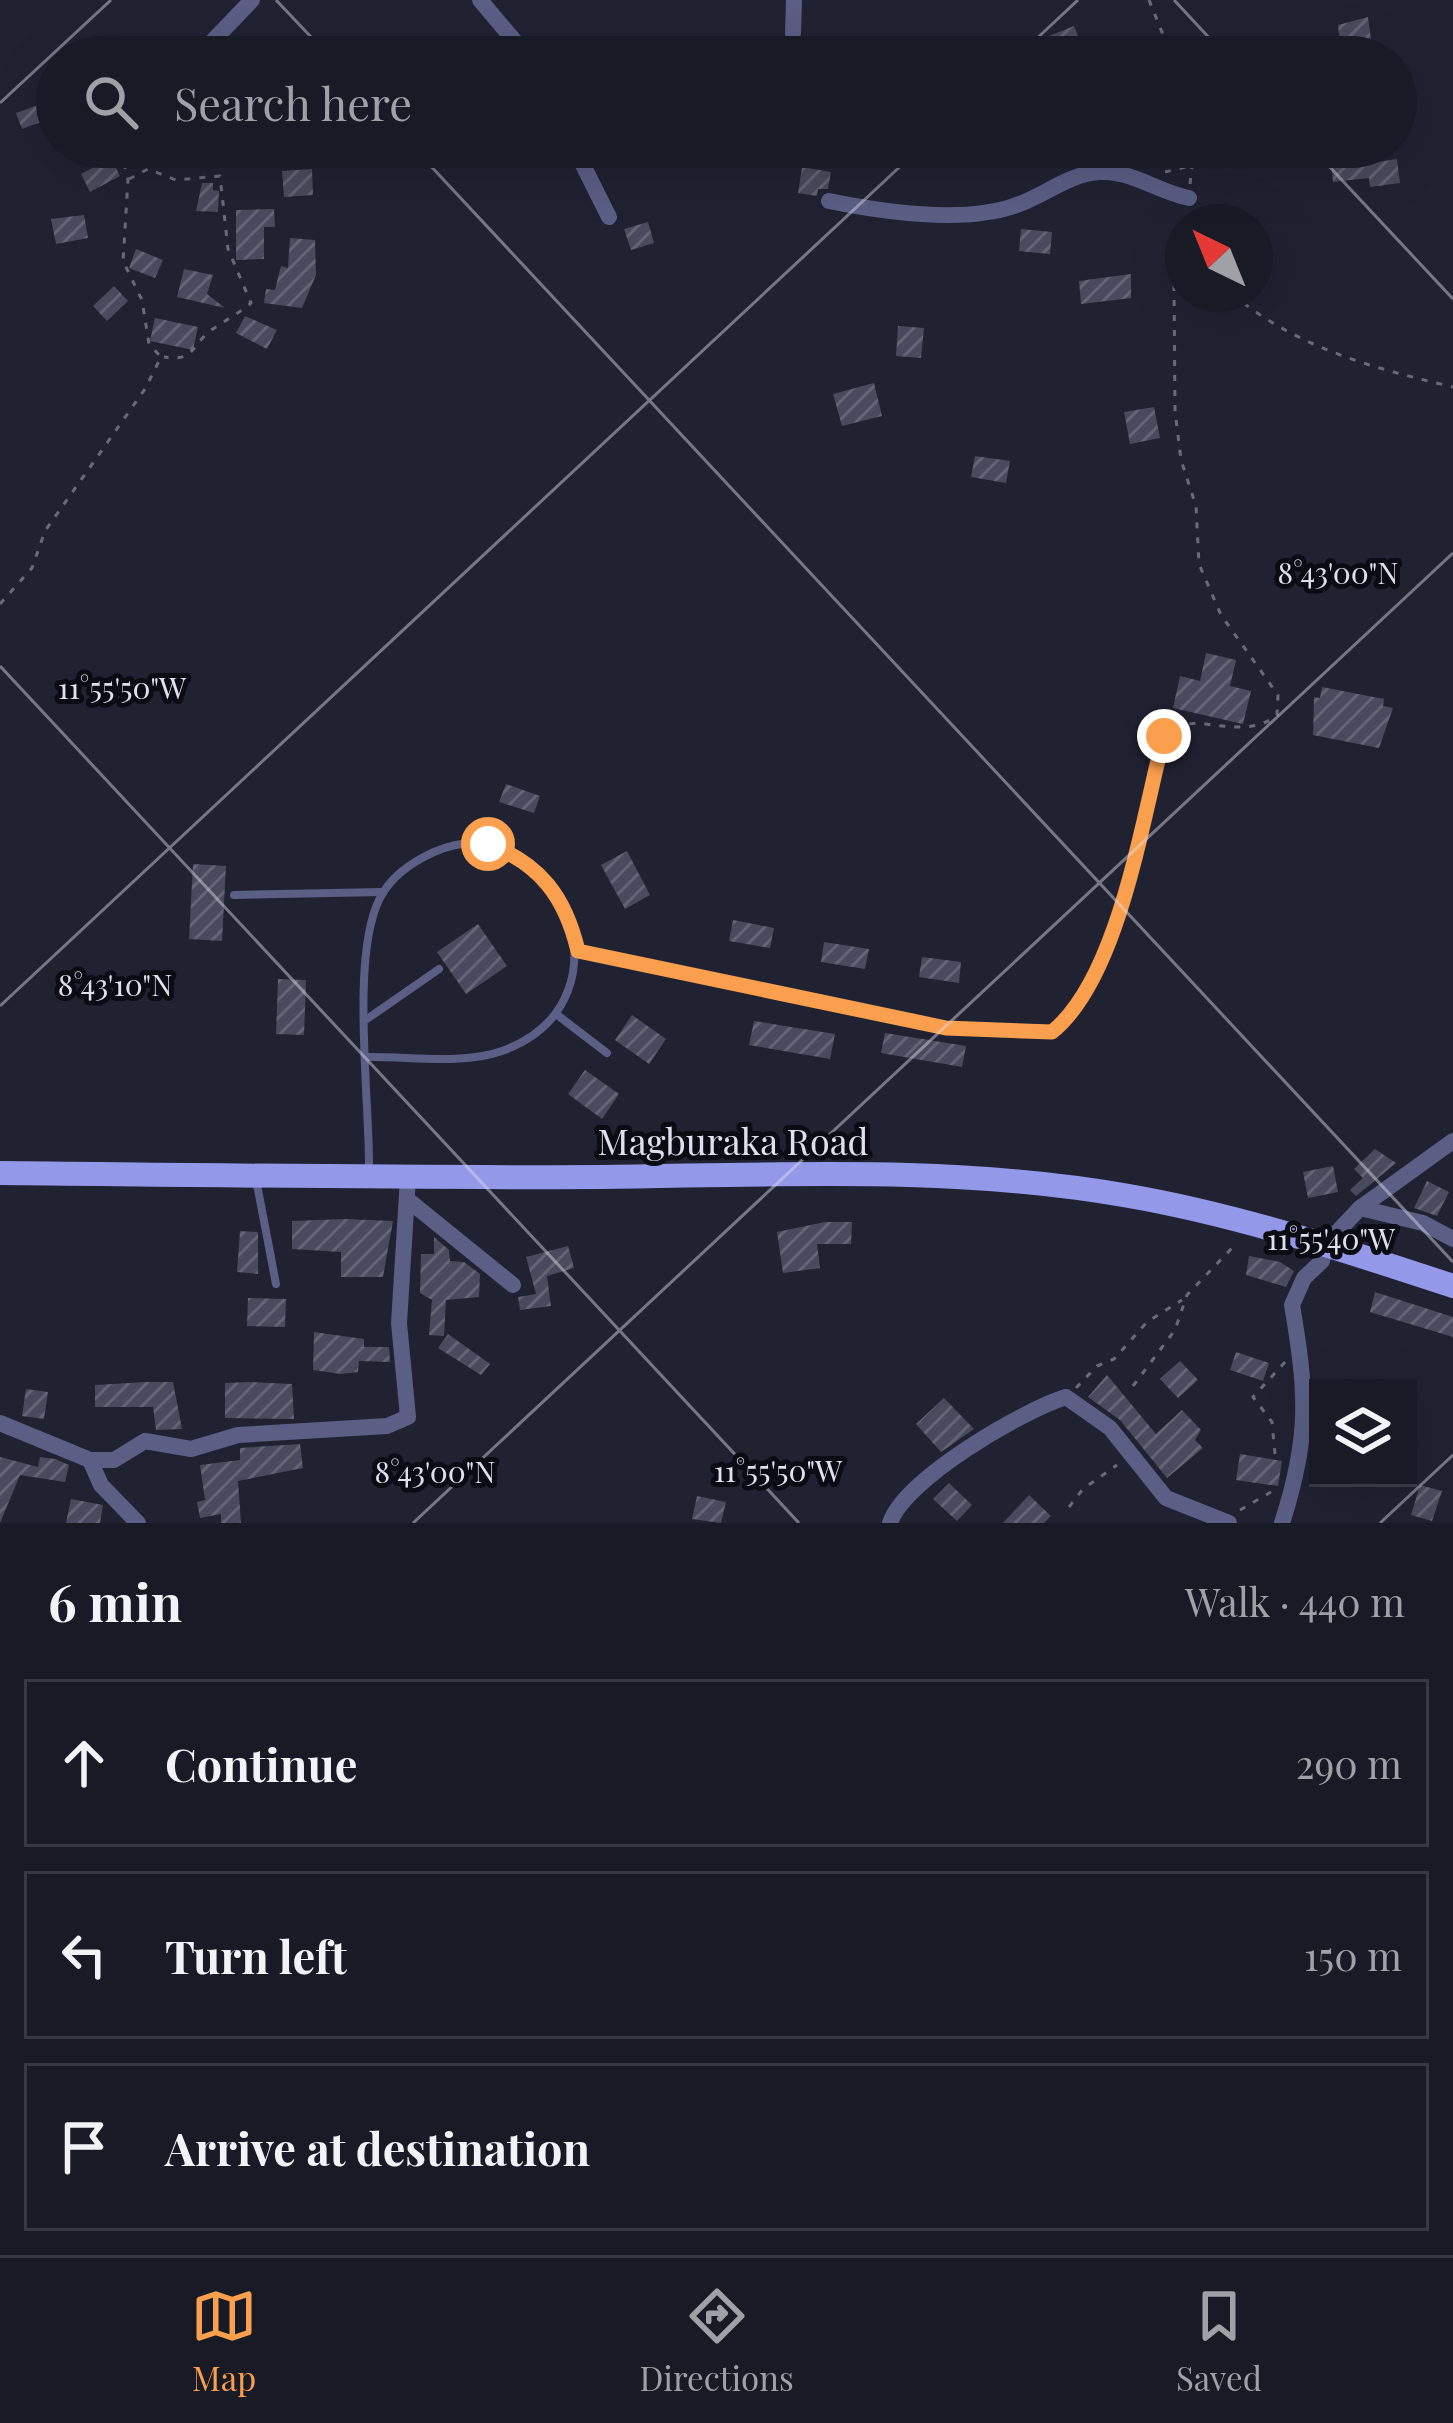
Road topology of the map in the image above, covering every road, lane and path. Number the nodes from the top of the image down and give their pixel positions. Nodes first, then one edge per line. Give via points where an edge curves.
1 (252, 0) edge
2 (480, 0) edge
3 (794, 0) edge
4 (1149, 0) edge
5 (793, 33) dead end
6 (218, 36) edge
7 (510, 36) edge
8 (1164, 36) edge
9 (125, 168) edge
10 (584, 168) edge
11 (128, 179) junction
12 (1189, 198) dead end
13 (829, 201) dead end
14 (609, 217) dead end
15 (1174, 312) edge
16 (1261, 312) edge
17 (161, 357) junction
18 (1453, 387) edge
19 (0, 604) edge
20 (384, 892) junction
21 (234, 895) dead end
22 (578, 951) junction
23 (439, 969) dead end
24 (556, 1014) junction
25 (366, 1020) junction
26 (946, 1028) joint
27 (607, 1053) dead end
28 (366, 1057) junction
29 (1453, 1141) edge
30 (0, 1173) edge
31 (255, 1176) junction
32 (369, 1178) junction
33 (408, 1189) junction
34 (1360, 1208) junction
35 (1453, 1239) edge
36 (1326, 1244) junction
37 (1232, 1248) dead end
38 (276, 1284) dead end
39 (513, 1285) dead end
40 (1453, 1286) edge
41 (1186, 1295) junction
42 (1298, 1357) junction
43 (1132, 1386) dead end
44 (1066, 1397) junction
45 (0, 1423) edge
46 (1275, 1454) dead end
47 (90, 1460) junction
48 (1122, 1463) dead end
49 (1271, 1492) dead end
50 (1070, 1507) dead end
51 (1227, 1522) edge
52 (139, 1523) edge
53 (890, 1523) edge
54 (1282, 1523) edge

1 - 6 street
2 - 7 street
3 - 5 street
4 - 8 path
9 - 11 path
10 - 14 street
11 - 17 path via 123,261 142,300 142,328
11 - 17 path via 148,169 176,180 220,176 228,249 249,290 251,303 207,333 197,351 181,360
12 - 13 street via 1127,174 1097,172 1010,208 971,213 911,217
15 - 26 path via 1174,411 1196,506 1199,564 1222,615 1278,694 1277,716 1250,728 1166,730 1108,946 1072,1016 1052,1032
16 - 18 path via 1372,370
17 - 19 path via 45,531 32,568
20 - 21 lane
20 - 22 lane via 419,859 451,845 488,844 543,875 560,896
20 - 25 lane via 368,937
22 - 24 lane
22 - 26 lane
23 - 25 lane
24 - 27 lane
24 - 28 lane via 535,1034 486,1055
25 - 28 lane
28 - 32 lane
29 - 34 street
30 - 31 main road, Magburaka Road
31 - 32 main road, Magburaka Road
31 - 38 lane
32 - 33 main road, Magburaka Road
33 - 36 main road, Magburaka Road via 887,1174 1130,1196
33 - 39 street
33 - 47 street via 399,1323 408,1417 387,1426 238,1435 190,1449 145,1441 114,1460
34 - 35 street via 1423,1222
34 - 36 street
36 - 40 main road, Magburaka Road
36 - 42 street via 1292,1305
37 - 41 path
41 - 43 path via 1175,1330
41 - 44 path
42 - 46 path via 1253,1397 1272,1421
42 - 54 street via 1303,1459
44 - 51 street via 1110,1428 1166,1498
44 - 53 street via 1015,1416 905,1493
45 - 47 street
47 - 52 street via 101,1486
48 - 50 path
49 - 51 path

